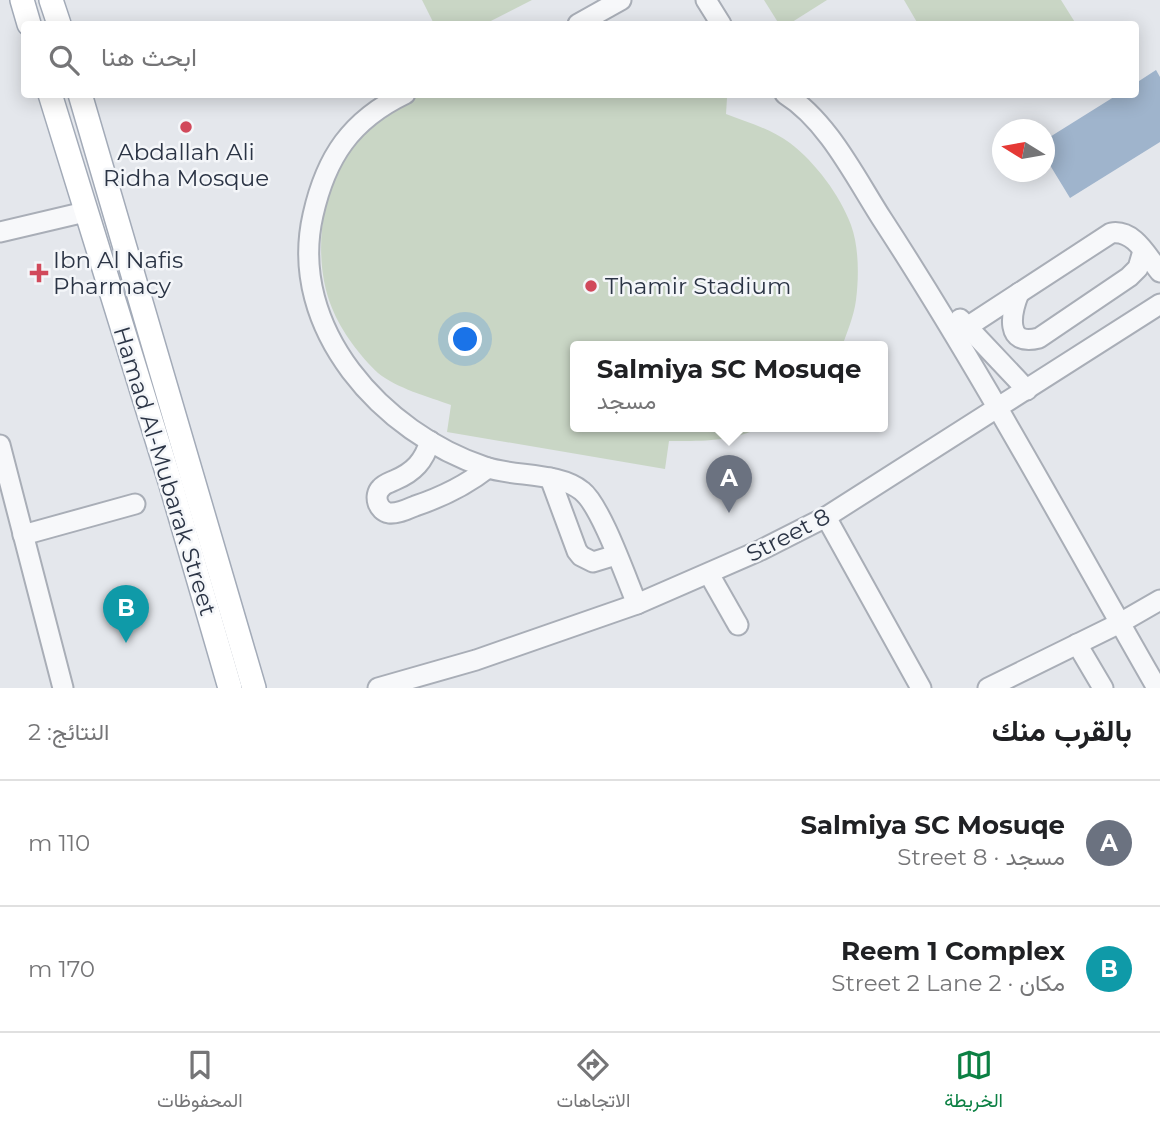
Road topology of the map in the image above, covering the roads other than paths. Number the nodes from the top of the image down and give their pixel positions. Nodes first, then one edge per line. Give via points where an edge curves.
1 (22, 0) edge
2 (51, 0) edge
3 (621, 0) edge
4 (706, 0) edge
5 (28, 21) edge
6 (58, 21) edge
7 (583, 21) edge
8 (719, 21) edge
9 (51, 98) edge
10 (81, 98) edge
11 (397, 98) edge
12 (790, 98) edge
13 (85, 212) junction
14 (0, 232) edge
15 (1143, 251) junction
16 (1160, 272) edge
17 (920, 278) junction
18 (1019, 293) junction
19 (1160, 304) edge
20 (967, 327) junction
21 (1027, 390) junction
22 (998, 407) junction
23 (430, 441) junction
24 (0, 445) edge
25 (488, 468) junction
26 (550, 478) junction
27 (135, 504) dead end
28 (827, 517) junction
29 (23, 535) junction
30 (616, 555) junction
31 (709, 573) junction
32 (1160, 600) edge
33 (637, 604) junction
34 (1120, 623) junction
35 (738, 625) dead end
36 (1077, 644) junction
37 (388, 687) edge
38 (63, 688) edge
39 (230, 688) edge
40 (254, 688) edge
41 (921, 688) edge
42 (988, 688) edge
43 (1103, 688) edge
44 (1157, 688) edge

1 - 5 main road
2 - 6 main road
3 - 7 street
4 - 8 street
9 - 13 main road, Hamad Al-Mubarak Street
10 - 40 main road, Hamad Al-Mubarak Street
11 - 23 street via 354,129 333,159 315,204 309,264 314,300 326,334 345,365 390,413
12 - 17 street via 821,126
13 - 14 street
13 - 39 main road, Hamad Al-Mubarak Street
15 - 16 street
15 - 18 street via 1129,235 1111,233
15 - 18 street via 1138,268 1129,277 1033,340 1020,336 1012,326
17 - 20 street
17 - 22 street
18 - 20 street
19 - 21 street, Street 8
20 - 21 street
21 - 22 street, Street 8
22 - 28 street, Street 8
22 - 34 street
23 - 25 street
23 - 25 street via 414,469 380,488 377,504 383,511 391,514 444,496
24 - 29 street
25 - 26 street
26 - 30 street via 572,484 589,498
26 - 30 street via 581,556 593,562
27 - 29 street
28 - 31 street, Street 8
28 - 41 street
29 - 38 street
30 - 33 street
31 - 33 street, Street 8
31 - 35 street
32 - 34 street
33 - 37 street, Street 8
34 - 36 street
34 - 44 street
36 - 42 street
36 - 43 street

